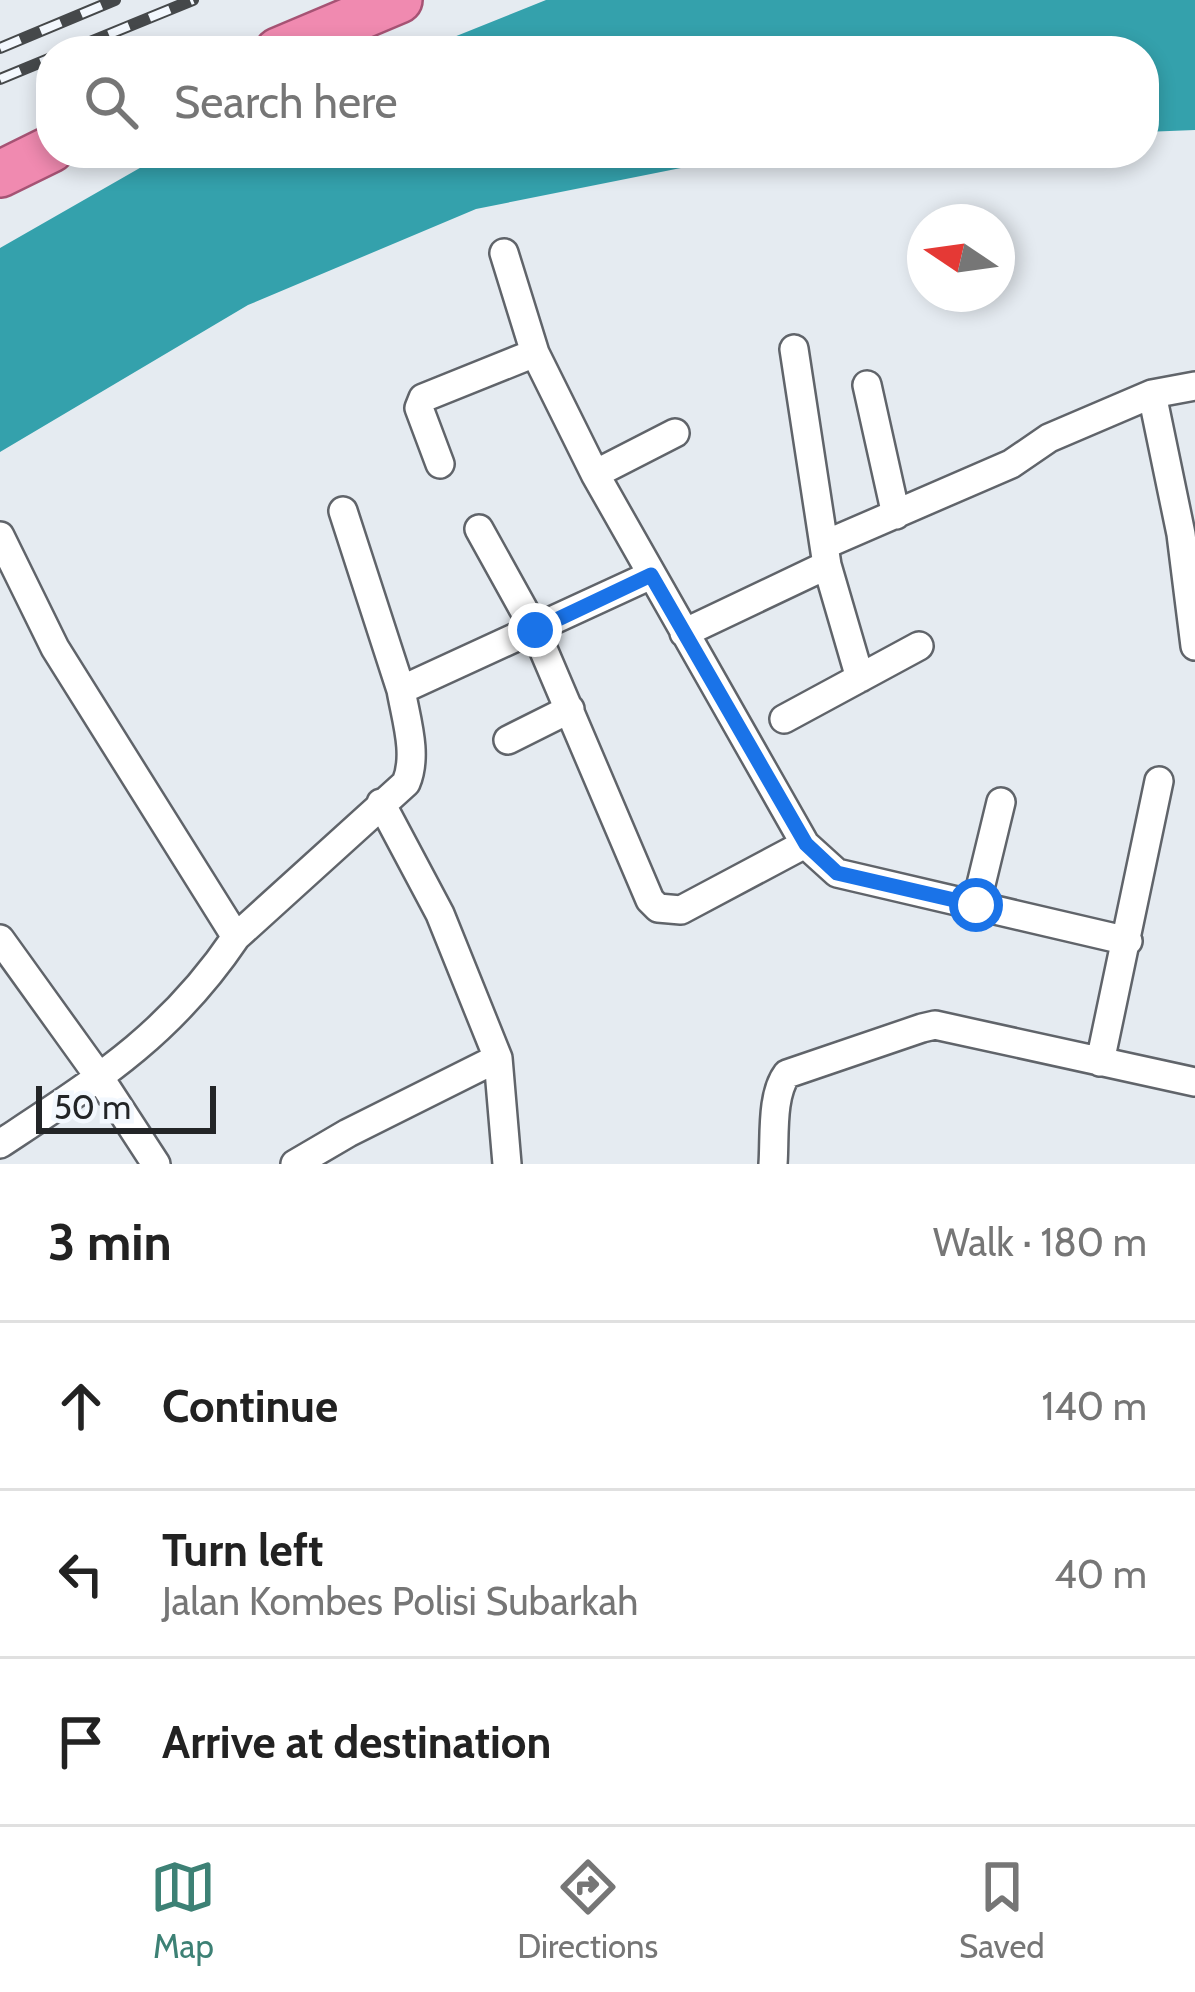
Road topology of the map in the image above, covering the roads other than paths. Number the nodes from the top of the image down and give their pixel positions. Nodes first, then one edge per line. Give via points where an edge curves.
1 (399, 0) edge
2 (314, 36) edge
3 (36, 156) edge
4 (0, 174) edge
5 (504, 253) dead end
6 (794, 349) dead end
7 (536, 353) junction
8 (867, 386) dead end
9 (1195, 386) edge
10 (1152, 394) junction
11 (675, 433) dead end
12 (440, 464) dead end
13 (596, 474) junction
14 (343, 511) dead end
15 (896, 515) junction
16 (479, 530) dead end
17 (0, 536) edge
18 (825, 555) junction
19 (651, 575) junction
20 (535, 630) junction
21 (684, 633) junction
22 (919, 646) dead end
23 (1195, 646) edge
24 (860, 678) junction
25 (401, 690) junction
26 (570, 709) junction
27 (784, 719) dead end
28 (508, 740) dead end
29 (1159, 781) dead end
30 (1001, 802) dead end
31 (381, 803) junction
32 (806, 844) junction
33 (976, 905) junction
34 (236, 937) junction
35 (0, 939) edge
36 (1128, 941) junction
37 (498, 1058) junction
38 (1100, 1062) junction
39 (100, 1078) junction
40 (1195, 1082) edge
41 (0, 1144) edge
42 (156, 1164) edge
43 (296, 1164) edge
44 (507, 1164) edge
45 (773, 1164) edge

1 - 2 highway
3 - 4 highway
5 - 7 street
6 - 18 street
7 - 12 street via 423,398 419,408
7 - 13 street
8 - 15 street
9 - 10 street
10 - 15 street
10 - 23 street
11 - 13 street
13 - 19 street
14 - 25 street
15 - 18 street
16 - 20 street
17 - 34 street via 55,648
18 - 21 street
18 - 24 street
19 - 20 street
19 - 21 street
20 - 25 street
20 - 26 street
21 - 32 street
22 - 24 street
24 - 27 street
25 - 31 street via 412,769
26 - 28 street
26 - 32 street via 658,908 681,910
29 - 36 street
30 - 33 street
31 - 34 street
31 - 37 street via 440,914
32 - 33 street via 837,873
33 - 36 street
34 - 39 street via 151,1039
35 - 39 street
36 - 38 street
37 - 43 street
37 - 44 street
38 - 40 street
38 - 45 street via 922,1028 787,1074
39 - 41 street
39 - 42 street

